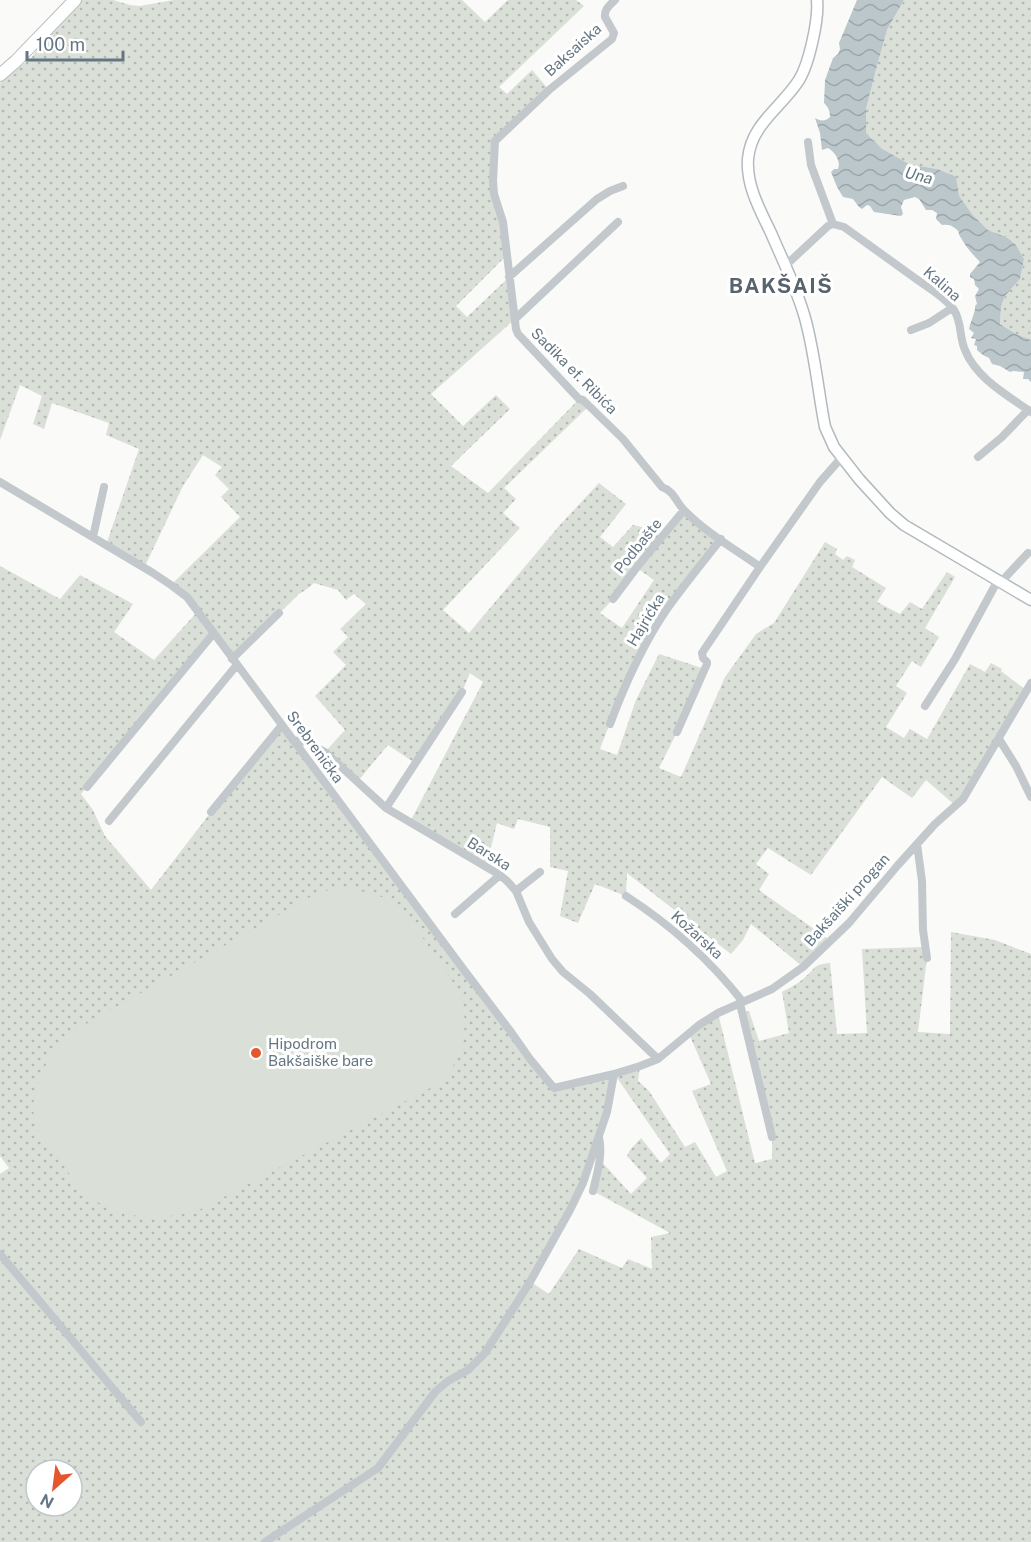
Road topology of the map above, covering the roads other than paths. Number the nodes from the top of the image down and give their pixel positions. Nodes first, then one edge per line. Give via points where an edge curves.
1 (75, 0) edge
2 (615, 0) edge
3 (818, 0) edge
4 (0, 75) edge
5 (549, 90) joint
6 (808, 142) dead end
7 (623, 186) dead end
8 (618, 222) dead end
9 (833, 224) junction
10 (785, 266) junction
11 (509, 277) junction
12 (952, 308) junction
13 (515, 319) junction
14 (911, 330) dead end
15 (1030, 411) edge
16 (842, 457) junction
17 (978, 457) dead end
18 (0, 482) edge
19 (104, 487) dead end
20 (684, 510) junction
21 (93, 537) junction
22 (721, 539) junction
23 (1028, 553) dead end
24 (756, 565) junction
25 (1000, 581) junction
26 (613, 599) dead end
27 (1031, 600) edge
28 (279, 613) dead end
29 (213, 634) junction
30 (234, 663) junction
31 (1031, 683) edge
32 (462, 692) dead end
33 (925, 706) dead end
34 (610, 724) dead end
35 (282, 725) junction
36 (677, 732) dead end
37 (999, 739) junction
38 (293, 740) junction
39 (87, 787) dead end
40 (1031, 797) edge
41 (386, 808) junction
42 (211, 812) dead end
43 (110, 821) dead end
44 (917, 844) junction
45 (540, 872) dead end
46 (500, 875) junction
47 (516, 891) junction
48 (626, 896) dead end
49 (455, 914) dead end
50 (927, 958) dead end
51 (741, 1003) junction
52 (658, 1059) junction
53 (614, 1074) junction
54 (554, 1088) joint
55 (599, 1135) junction
56 (772, 1137) dead end
57 (593, 1191) dead end
58 (0, 1254) edge
59 (141, 1422) dead end
60 (266, 1542) edge

1 - 4 main road
2 - 5 street, Baksaiska via 605,13 614,36
3 - 10 street via 800,79 757,130 748,159 757,203
5 - 11 street, Sadika ef. Ribića via 495,142 494,188 503,222
6 - 9 street via 811,165
7 - 11 street via 597,199
8 - 13 street
9 - 10 street
9 - 12 street, Kalina via 864,241
10 - 16 street via 805,318 825,427
11 - 13 street, Sadika ef. Ribića
12 - 14 street
12 - 15 street, Kalina via 965,352 974,367
13 - 20 street, Sadika ef. Ribića via 523,340 623,439
15 - 17 street
16 - 24 street
16 - 25 street via 878,501 904,525
18 - 21 street, Srebrenička
19 - 21 street
20 - 22 street, Sadika ef. Ribića
20 - 26 street, Podbašte
21 - 29 street, Srebrenička via 187,597
22 - 24 street, Sadika ef. Ribića
22 - 34 street, Hajrićka via 656,627 626,681
23 - 25 street
24 - 36 street via 702,653 707,664
25 - 27 street
25 - 33 street
28 - 30 street
29 - 30 street, Srebrenička
29 - 39 street
30 - 35 street, Srebrenička
30 - 43 street
31 - 37 street, Bakšaiški progan
32 - 41 street
35 - 38 street, Srebrenička
35 - 42 street
37 - 40 street
37 - 44 street, Bakšaiški progan via 963,799
38 - 41 street, Barska via 325,752
38 - 54 street, Srebrenička
41 - 46 street, Barska
44 - 50 street
44 - 51 street, Bakšaiški progan via 849,923 810,960 772,989
45 - 47 street
46 - 47 street, Barska
46 - 49 street
47 - 52 street, Barska via 529,922 552,959
48 - 51 street, Kožarska via 673,929 723,977
51 - 52 street, Bakšaiški progan via 699,1025
51 - 56 street
52 - 53 street, Bakšaiški progan
53 - 54 street, Bakšaiški progan
53 - 55 street
55 - 57 street via 600,1160
55 - 60 street via 570,1210 485,1353 435,1392 378,1468
58 - 59 street

